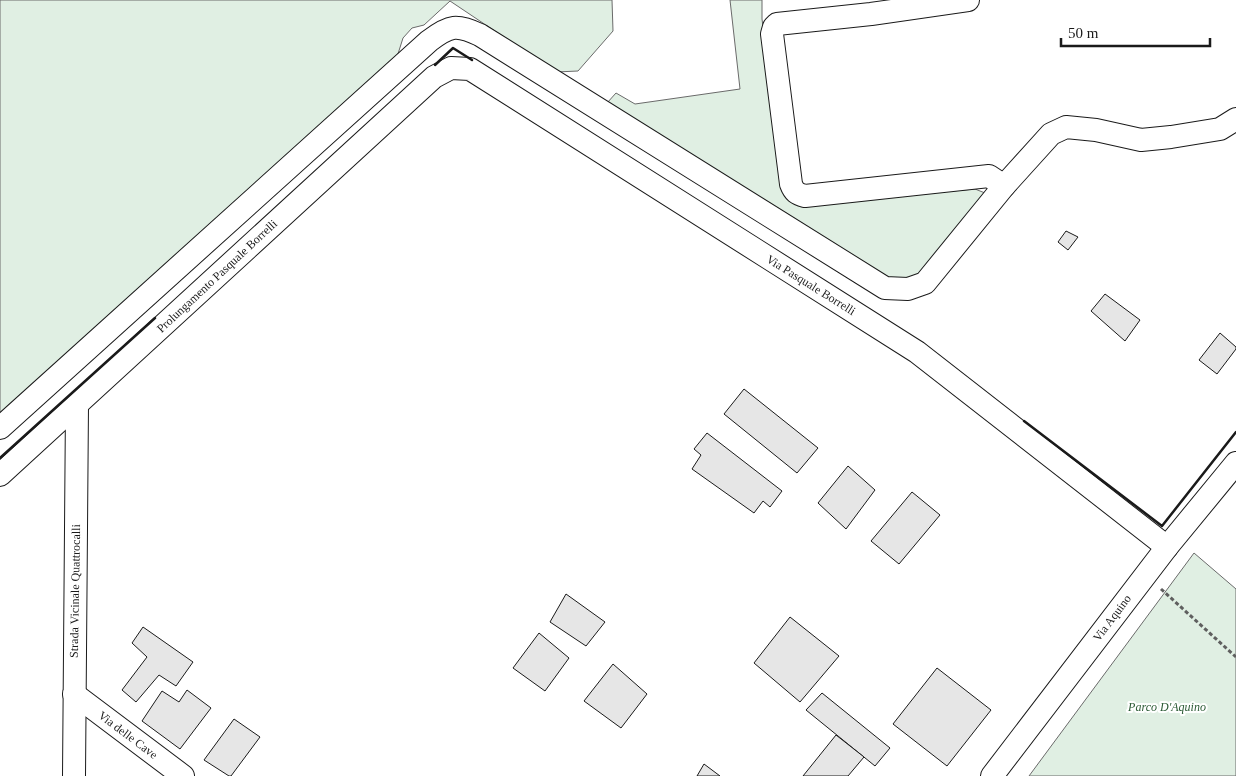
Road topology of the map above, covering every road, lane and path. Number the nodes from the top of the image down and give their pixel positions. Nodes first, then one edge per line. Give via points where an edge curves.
1 (968, 0) edge
2 (434, 77) joint
3 (1236, 119) edge
4 (1004, 186) junction
5 (77, 405) junction
6 (0, 428) edge
7 (1236, 463) edge
8 (0, 475) edge
9 (1167, 547) junction
10 (1145, 575) junction
11 (1236, 657) edge
12 (74, 694) junction
13 (74, 776) edge
14 (182, 776) edge
15 (992, 776) edge

1 - 4 street via 777,24 774,27 772,34 791,184 797,194 805,196 989,176
2 - 5 street, Prolungamento Pasquale Borrelli
2 - 9 street, Via Pasquale Borrelli via 450,68 470,69 918,352
3 - 4 street via 1220,129 1141,140 1066,127 1052,134
4 - 6 street via 925,282 908,289 885,288 480,36 463,27 445,29
5 - 8 street, Prolungamento Pasquale Borrelli
5 - 12 street, Strada Vicinale Quattrocalli
7 - 9 street, Via Aquino
9 - 10 street, Via Aquino
10 - 11 path
10 - 15 street, Via Aquino
12 - 13 street, Strada Vicinale Quattrocalli
12 - 14 street, Via delle Cave

